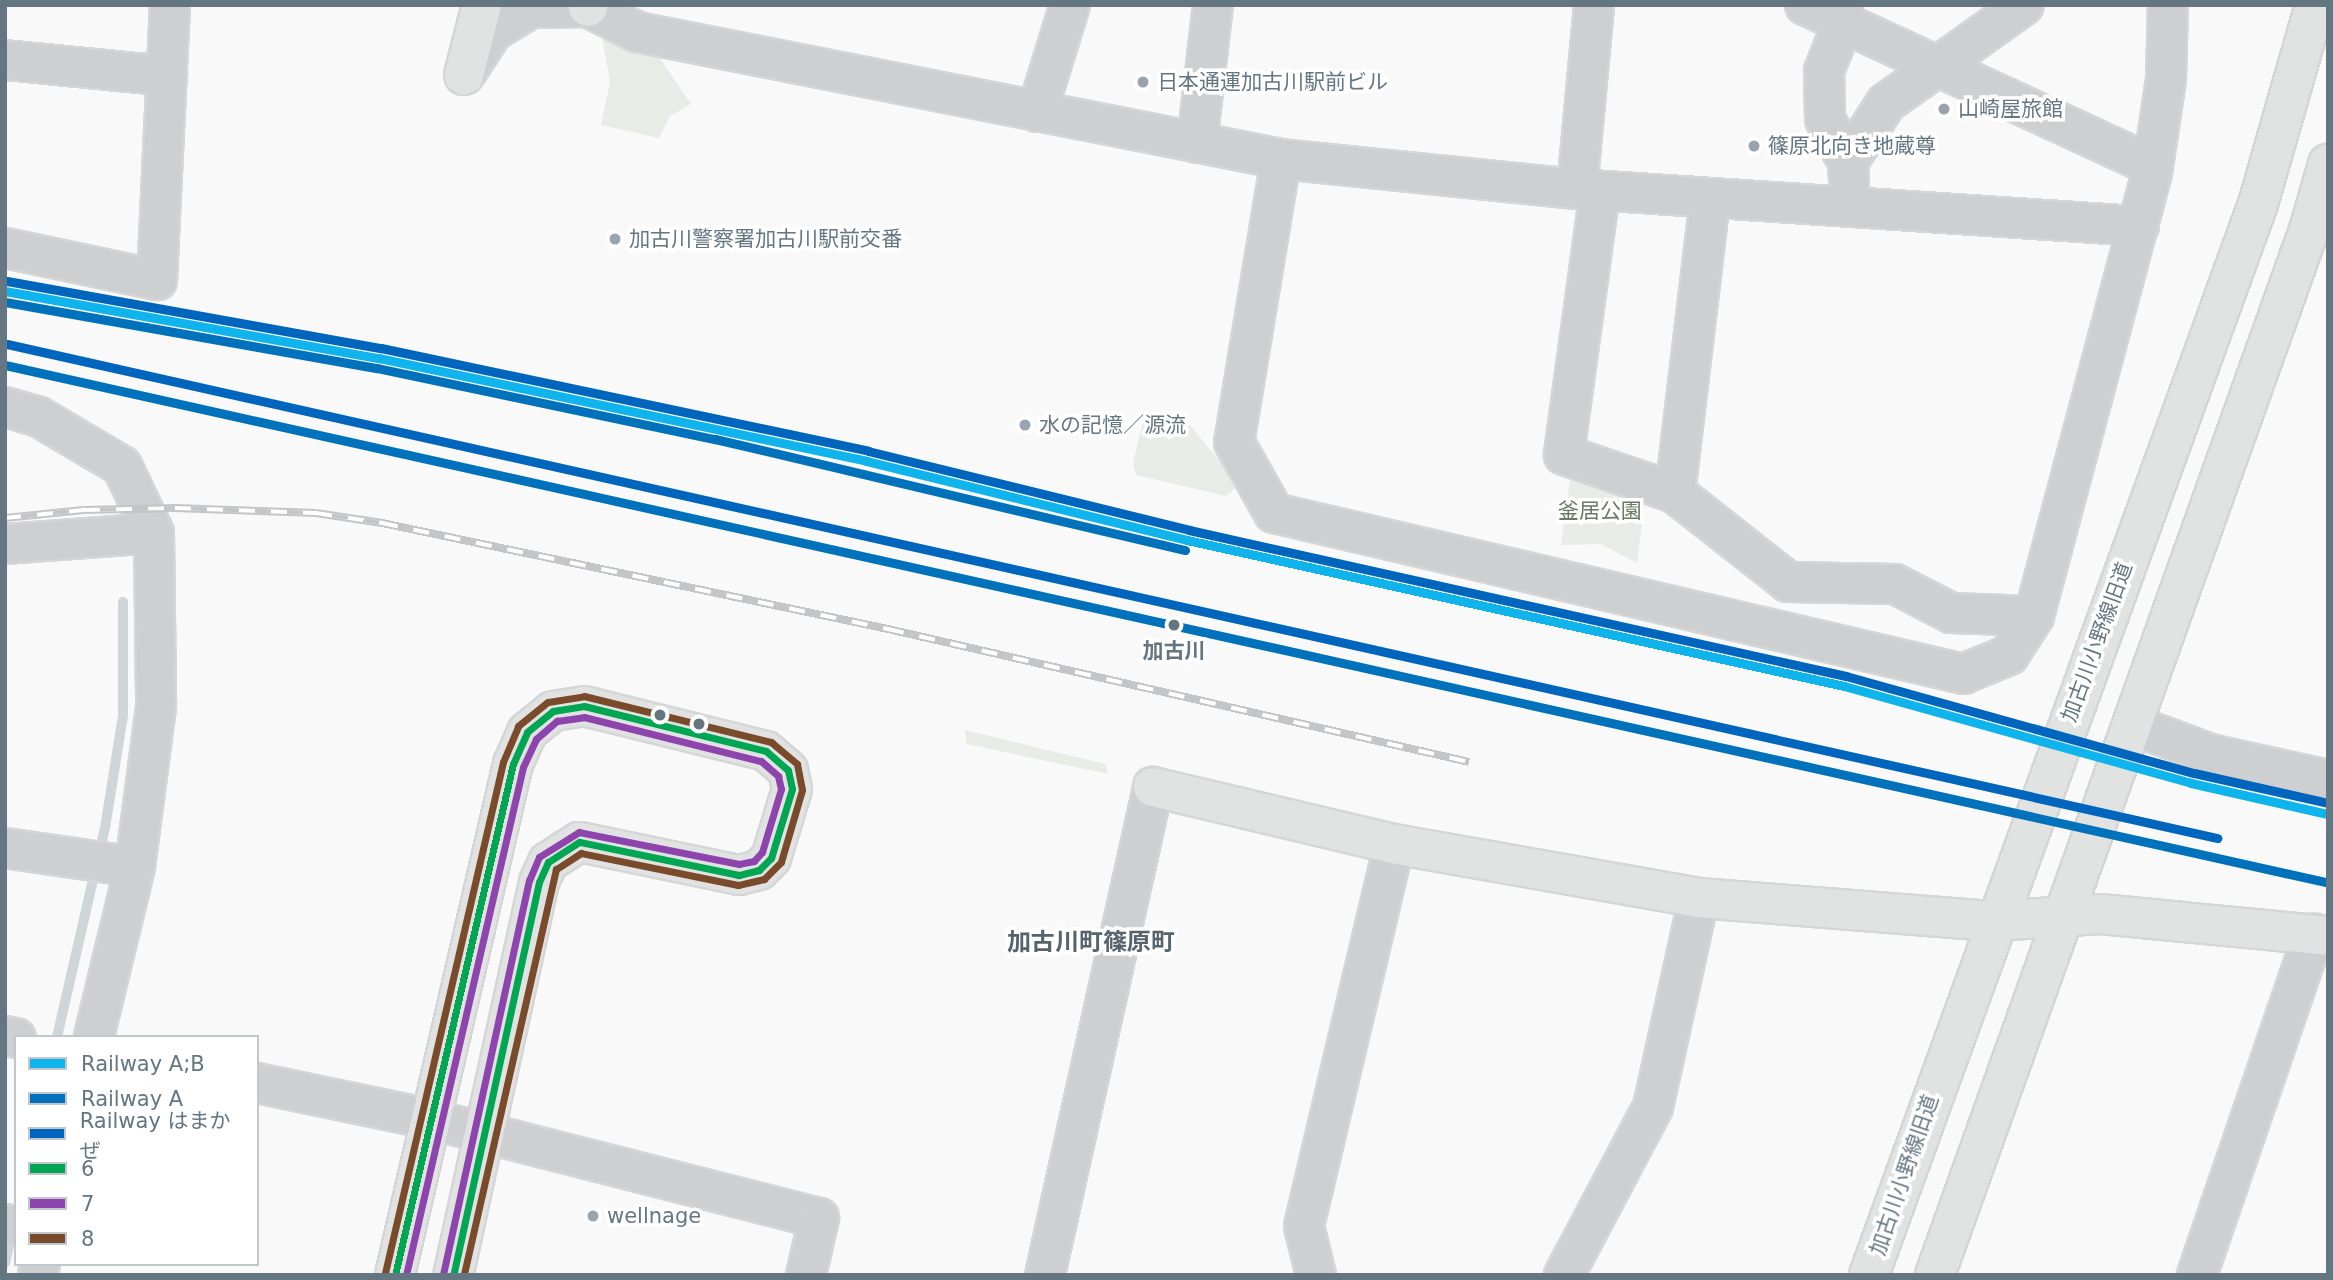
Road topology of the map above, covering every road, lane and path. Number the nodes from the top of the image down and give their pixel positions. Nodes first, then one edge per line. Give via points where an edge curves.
1 (170, 5) edge
2 (481, 5) edge
3 (1070, 5) edge
4 (1213, 5) edge
5 (1594, 5) edge
6 (1805, 5) edge
7 (2024, 5) edge
8 (2168, 5) edge
9 (2315, 5) edge
10 (588, 6) edge
11 (1843, 14) edge
12 (5, 60) edge
13 (1938, 66) junction
14 (167, 76) junction
15 (1037, 112) junction
16 (1197, 143) junction
17 (1281, 159) junction
18 (1848, 162) junction
19 (2328, 164) edge
20 (2153, 166) junction
21 (1589, 190) junction
22 (1710, 199) junction
23 (1851, 209) junction
24 (2139, 226) junction
25 (5, 248) edge
26 (5, 407) edge
27 (1675, 493) junction
28 (154, 533) junction
29 (5, 544) edge
30 (2034, 616) junction
31 (2133, 725) junction
32 (2328, 780) edge
33 (1394, 844) junction
34 (5, 848) edge
35 (135, 867) junction
36 (1699, 898) junction
37 (2064, 918) junction
38 (1994, 921) junction
39 (2321, 934) edge
40 (94, 1035) edge
41 (259, 1083) edge
42 (434, 1120) junction
43 (485, 1134) junction
44 (395, 1275) edge
45 (453, 1275) edge
46 (806, 1275) edge
47 (1045, 1275) edge
48 (1316, 1275) edge
49 (1564, 1275) edge
50 (1868, 1275) edge
51 (1935, 1275) edge
52 (2197, 1275) edge

1 - 14 street
2 - 10 street via 464,75 493,32 531,8
3 - 15 street
4 - 16 street
5 - 21 street
6 - 11 street
7 - 13 street
8 - 20 street via 2166,79
9 - 38 street, 加古川小野線旧道 via 2258,204
10 - 15 street via 637,32
11 - 13 street
11 - 18 street via 1824,71 1825,118
12 - 14 street
13 - 18 street via 1886,103
13 - 20 street
14 - 25 street via 157,280
15 - 16 street
16 - 17 street
17 - 21 street
17 - 30 street via 1234,442 1274,513 1963,674 1988,667 2016,646
18 - 23 street
19 - 31 street via 2309,230
20 - 24 street
21 - 22 street
21 - 27 street via 1564,455
22 - 23 street
22 - 27 street
23 - 24 street
24 - 30 street
26 - 28 street via 39,417 122,466
27 - 30 street via 1788,582 1895,584 1951,613
28 - 29 street
28 - 35 street via 156,707
31 - 32 street via 2210,754
31 - 37 street
33 - 36 street
33 - 47 street via 1153,786
33 - 48 street via 1304,1226
34 - 35 street
35 - 40 street
36 - 38 street
36 - 49 street via 1653,1107
37 - 38 street
37 - 39 street via 2100,914
37 - 51 street
38 - 50 street, 加古川小野線旧道
39 - 52 street
41 - 42 street
42 - 43 street
42 - 43 street via 513,764 527,733 553,711 584,706 766,751 780,760 792,789 771,859 759,870 739,875 579,842 548,862 539,882
42 - 44 street
43 - 45 street
43 - 46 street via 819,1218

